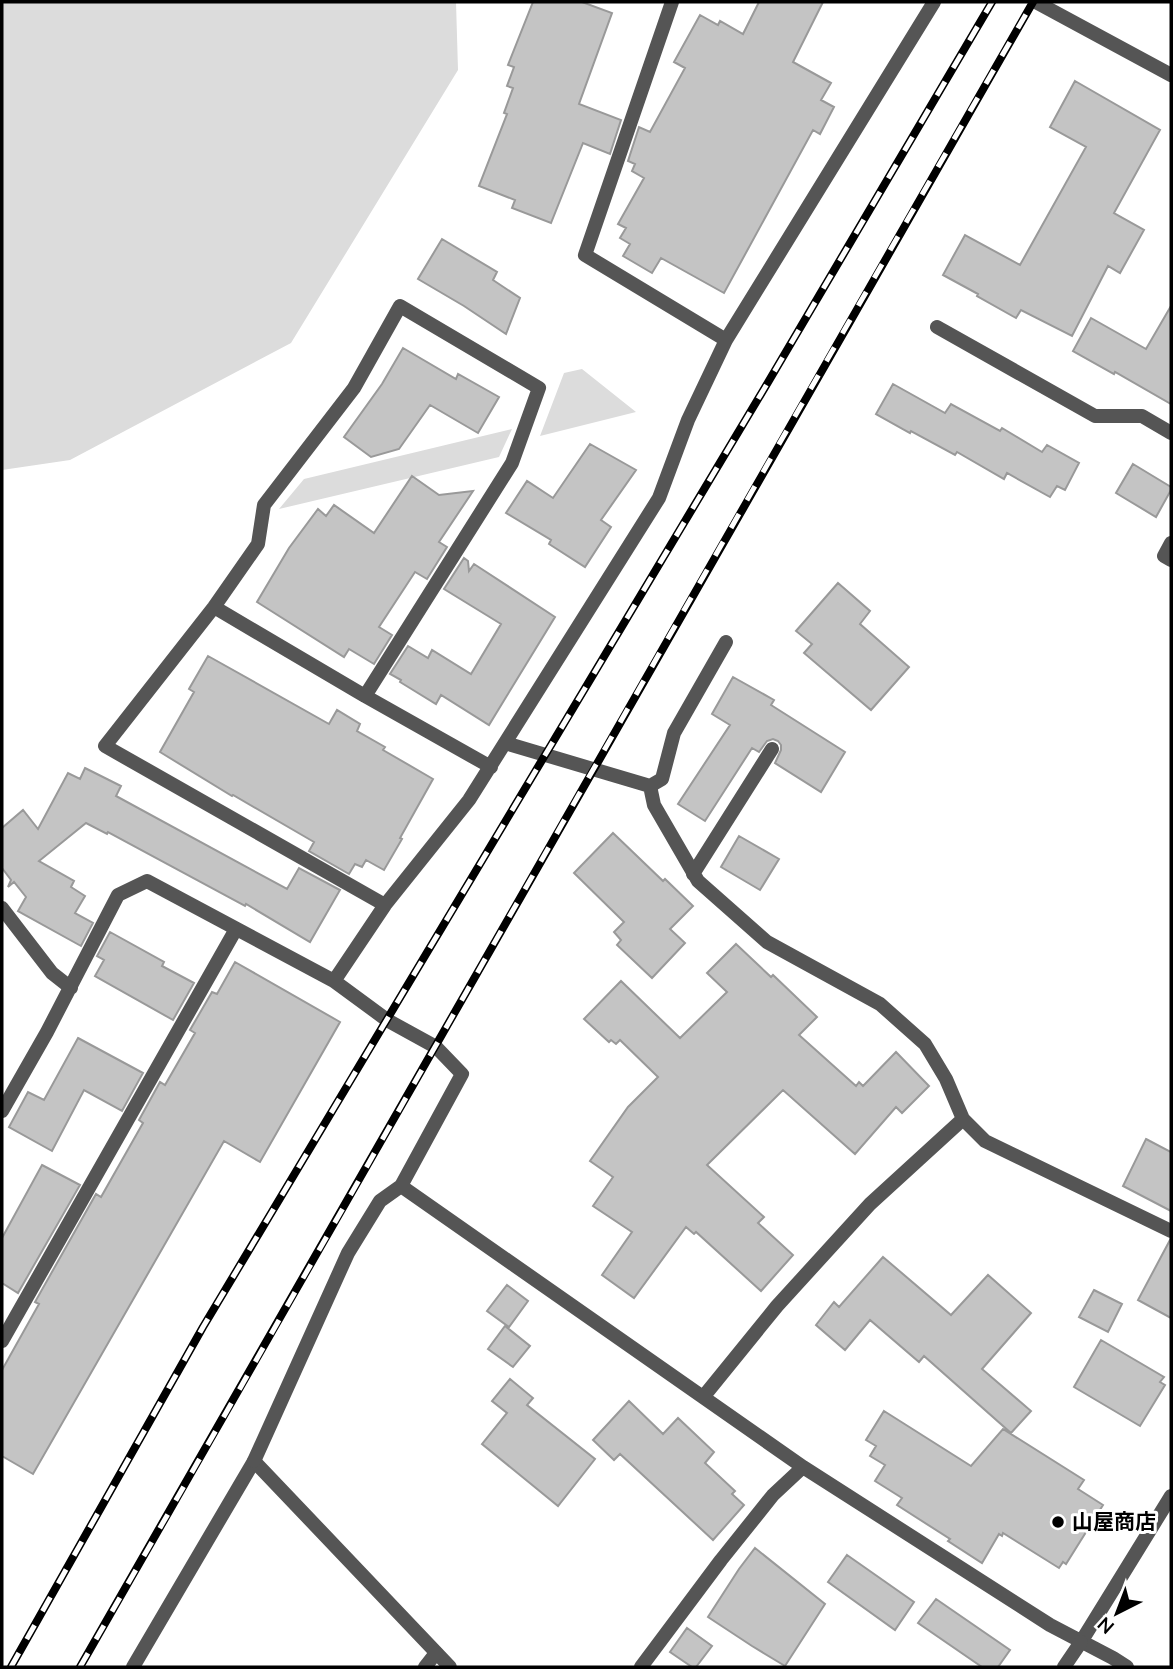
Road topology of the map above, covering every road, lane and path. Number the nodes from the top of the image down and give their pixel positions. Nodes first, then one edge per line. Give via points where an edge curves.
1 (671, 2) edge
2 (934, 2) edge
3 (1036, 2) edge
4 (1171, 75) edge
5 (937, 327) dead end
6 (726, 340) junction
7 (1171, 433) edge
8 (1171, 543) edge
9 (1171, 560) edge
10 (214, 607) junction
11 (726, 642) dead end
12 (365, 696) junction
13 (505, 743) junction
14 (772, 749) dead end
15 (491, 767) junction
16 (650, 786) junction
17 (693, 874) junction
18 (385, 905) junction
19 (2, 908) edge
20 (236, 929) junction
21 (334, 981) junction
22 (71, 988) junction
23 (2, 1111) edge
24 (963, 1119) junction
25 (401, 1186) junction
26 (1171, 1231) edge
27 (2, 1341) edge
28 (704, 1396) junction
29 (254, 1461) junction
30 (803, 1467) junction
31 (1171, 1496) edge
32 (1081, 1642) junction
33 (436, 1653) junction
34 (133, 1667) edge
35 (425, 1667) edge
36 (450, 1667) edge
37 (641, 1667) edge
38 (1064, 1667) edge
39 (1127, 1667) edge

1 - 6 street via 585,255
2 - 6 street
3 - 4 street
5 - 7 street via 1095,416 1142,416
6 - 13 street via 688,420 659,498
8 - 9 street via 1164,556
10 - 12 street
10 - 12 street via 258,544 264,505 355,388 400,306 516,374 539,388 512,463
10 - 18 street via 105,746
11 - 16 street via 674,733 662,779
12 - 15 street
13 - 15 street
13 - 16 street
14 - 17 street
15 - 18 street
16 - 17 street via 654,805
17 - 24 street via 767,942 880,1004 925,1044
18 - 21 street
19 - 22 street via 52,973
20 - 21 street
20 - 22 street via 147,881 118,895
20 - 27 street
21 - 25 street via 387,1020 436,1047 462,1074
22 - 23 street
24 - 26 street via 985,1141
24 - 28 street via 870,1203
25 - 28 street
25 - 29 street via 380,1201 348,1253
28 - 30 street
29 - 33 street
29 - 34 street
30 - 32 street
30 - 37 street via 773,1495
31 - 32 street
32 - 38 street
32 - 39 street
33 - 35 street
33 - 36 street

